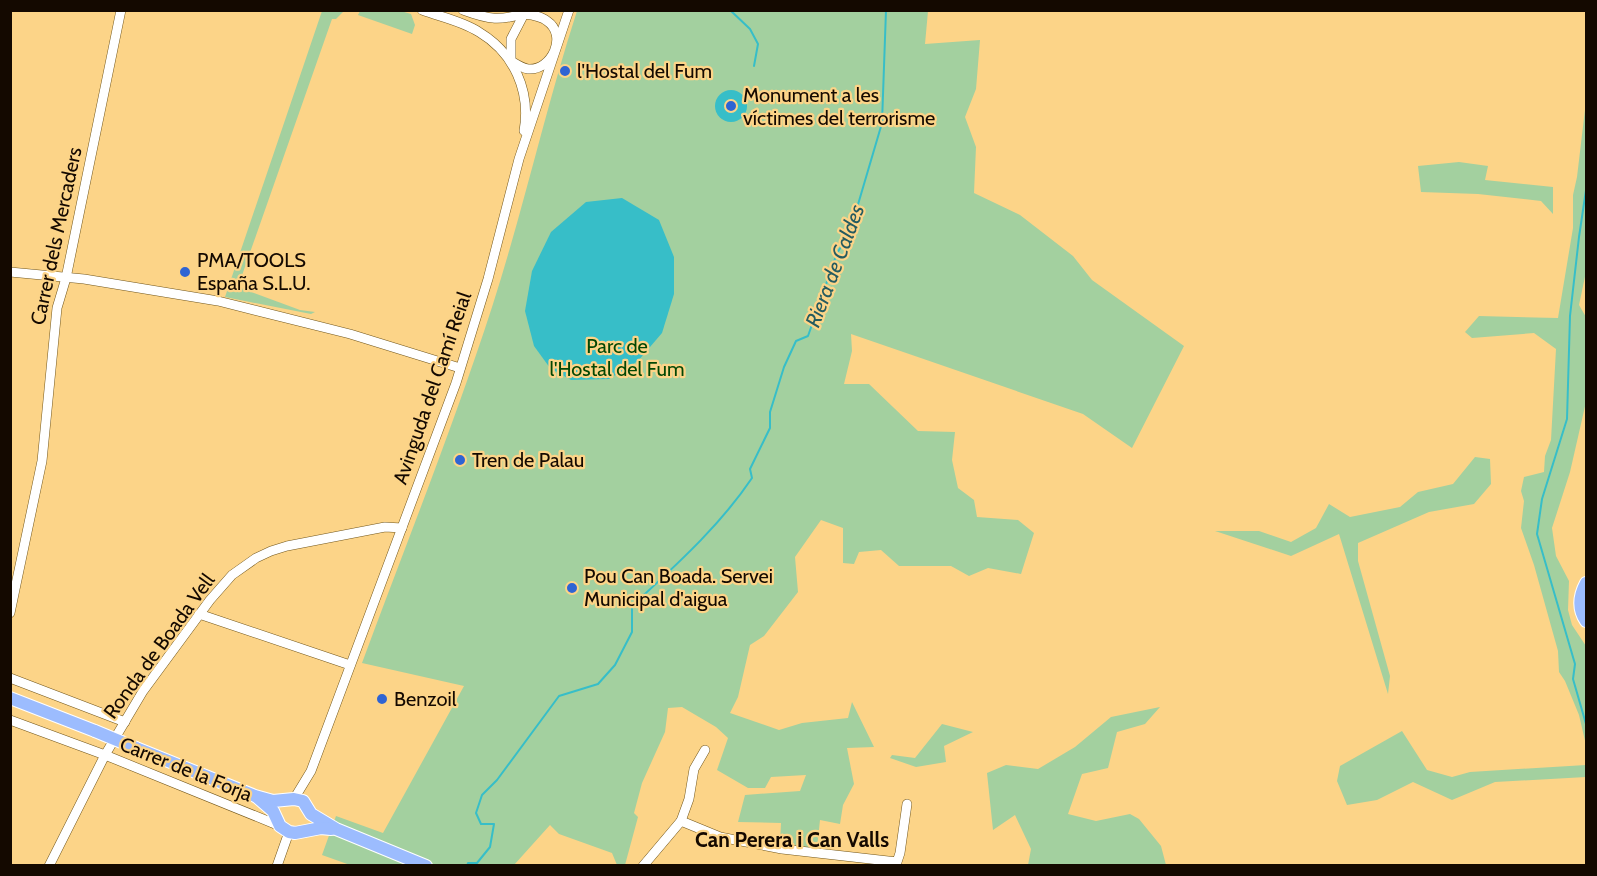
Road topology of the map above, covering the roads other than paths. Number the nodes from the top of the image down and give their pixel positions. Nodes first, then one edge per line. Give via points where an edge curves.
1 (121, 10) edge
2 (422, 10) edge
3 (463, 10) edge
4 (535, 10) edge
5 (569, 10) edge
6 (524, 14) junction
7 (557, 48) junction
8 (511, 61) junction
9 (519, 159) junction
10 (10, 272) edge
11 (66, 278) junction
12 (460, 368) junction
13 (402, 528) junction
14 (1587, 583) edge
15 (10, 613) edge
16 (199, 614) junction
17 (1587, 621) edge
18 (350, 665) junction
19 (10, 678) edge
20 (10, 700) edge
21 (10, 720) edge
22 (125, 722) junction
23 (705, 750) dead end
24 (105, 755) junction
25 (310, 771) junction
26 (255, 796) junction
27 (290, 800) junction
28 (907, 804) dead end
29 (309, 810) junction
30 (681, 821) junction
31 (282, 825) junction
32 (336, 829) junction
33 (303, 830) junction
34 (49, 866) edge
35 (277, 866) edge
36 (426, 866) edge
37 (643, 866) edge

1 - 11 street, Carrer dels Mercaders
2 - 8 street via 479,32
3 - 6 street via 503,20
4 - 6 street
5 - 7 street, Avinguda del Camí Reial
6 - 7 street via 550,23
6 - 8 street via 511,39
7 - 8 street via 534,69
7 - 9 street, Avinguda del Camí Reial
8 - 9 street via 526,101
9 - 12 street, Avinguda del Camí Reial
10 - 11 street
11 - 12 street via 228,303 340,331
11 - 15 street, Carrer dels Mercaders via 57,308 42,461
12 - 13 street, Avinguda del Camí Reial
13 - 16 street, Ronda de Boada Vell via 385,527 271,551 232,575
13 - 18 street, Avinguda del Camí Reial
14 - 17 main road via 1581,595
16 - 18 street
16 - 22 street, Ronda de Boada Vell
18 - 25 street, Avinguda del Camí Reial
19 - 22 street
20 - 26 main road, bridge
21 - 24 street, Carrer de la Forja
22 - 24 street, Ronda de Boada Vell
23 - 30 street via 694,769
24 - 31 street, Carrer de la Forja
24 - 34 street, Ronda de Boada Vell
25 - 27 street, Avinguda del Camí Reial
25 - 29 street, Avinguda del Camí Reial
26 - 27 main road
26 - 31 main road
27 - 29 main road via 303,801
27 - 31 main road via 279,808
28 - 30 street via 897,862 782,849 720,837
29 - 32 main road
29 - 33 main road via 310,821
30 - 37 street
31 - 33 main road via 295,833
31 - 35 street
32 - 33 main road
32 - 36 main road

